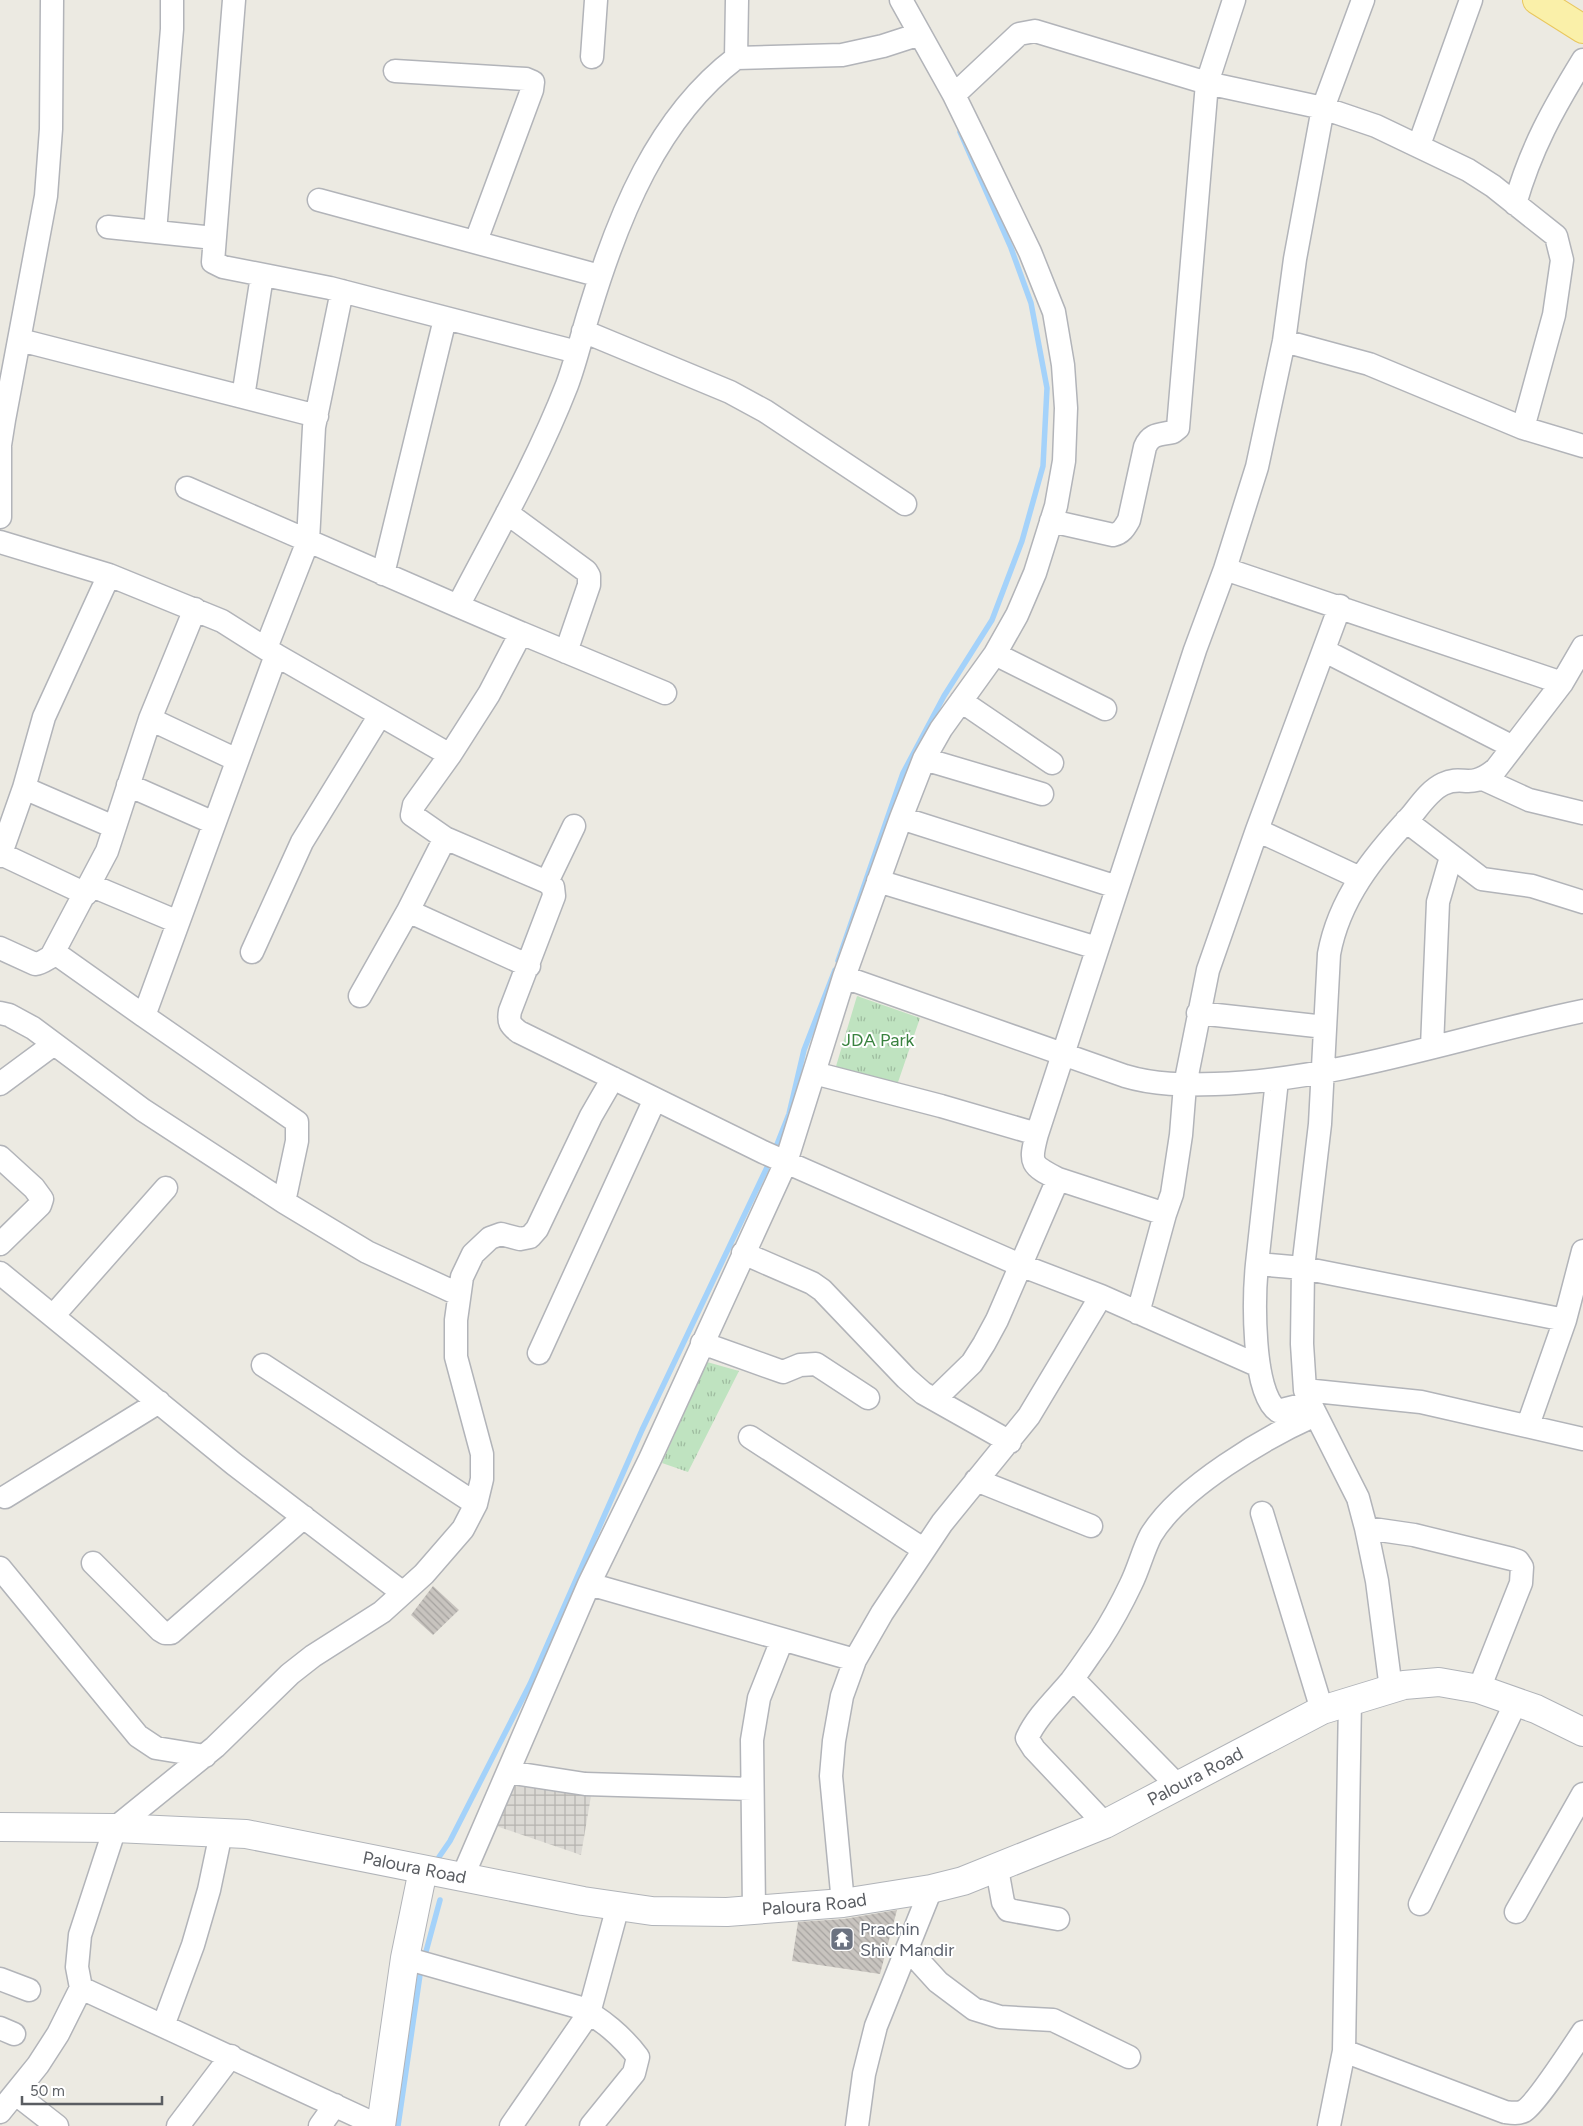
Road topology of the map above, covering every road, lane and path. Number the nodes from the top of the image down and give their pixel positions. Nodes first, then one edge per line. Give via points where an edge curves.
1 (52, 0) edge
2 (172, 0) edge
3 (234, 0) edge
4 (596, 0) edge
5 (737, 0) edge
6 (901, 0) edge
7 (1234, 0) edge
8 (1363, 0) edge
9 (1471, 0) edge
10 (1537, 0) edge
11 (1583, 29) edge
12 (920, 34) junction
13 (592, 57) dead end
14 (736, 58) junction
15 (1583, 60) edge
16 (395, 71) dead end
17 (1207, 83) junction
18 (954, 95) junction
19 (1322, 108) junction
20 (1419, 145) junction
21 (319, 200) dead end
22 (1515, 204) junction
23 (108, 227) dead end
24 (155, 232) junction
25 (214, 238) junction
26 (476, 241) junction
27 (262, 276) junction
28 (600, 276) junction
29 (342, 291) junction
30 (445, 319) junction
31 (583, 331) junction
32 (20, 340) junction
33 (1284, 341) junction
34 (577, 352) junction
35 (243, 397) junction
36 (317, 416) junction
37 (1523, 428) junction
38 (0, 445) edge
39 (1583, 446) edge
40 (187, 488) dead end
41 (905, 504) dead end
42 (507, 513) junction
43 (0, 517) edge
44 (1052, 521) junction
45 (308, 541) junction
46 (0, 542) edge
47 (1225, 569) junction
48 (383, 574) junction
49 (109, 575) junction
50 (458, 606) junction
51 (1340, 606) junction
52 (195, 609) junction
53 (521, 633) junction
54 (1583, 647) edge
55 (271, 651) junction
56 (566, 652) junction
57 (1325, 652) junction
58 (995, 654) junction
59 (1562, 683) junction
60 (665, 693) dead end
61 (961, 701) junction
62 (1105, 709) dead end
63 (380, 715) junction
64 (150, 719) junction
65 (1513, 747) junction
66 (450, 755) junction
67 (924, 759) junction
68 (237, 760) junction
69 (1052, 763) dead end
70 (1483, 779) junction
71 (128, 785) junction
72 (24, 788) junction
73 (1042, 794) dead end
74 (1583, 813) edge
75 (901, 818) junction
76 (1406, 821) junction
77 (214, 823) junction
78 (574, 826) dead end
79 (114, 827) junction
80 (1257, 830) junction
81 (445, 838) junction
82 (0, 855) edge
83 (1451, 857) junction
84 (1360, 878) junction
85 (878, 881) junction
86 (547, 882) junction
87 (1117, 887) junction
88 (88, 890) junction
89 (1583, 902) edge
90 (408, 911) junction
91 (178, 922) junction
92 (0, 948) edge
93 (1097, 948) junction
94 (252, 952) dead end
95 (52, 955) junction
96 (529, 966) junction
97 (844, 978) junction
98 (360, 996) dead end
99 (1583, 1011) edge
100 (0, 1013) edge
101 (1198, 1013) junction
102 (144, 1016) junction
103 (1325, 1027) junction
104 (54, 1044) junction
105 (1432, 1047) junction
106 (1064, 1053) junction
107 (814, 1073) junction
108 (1323, 1073) junction
109 (613, 1078) junction
110 (1277, 1080) junction
111 (0, 1084) edge
112 (1185, 1085) junction
113 (655, 1099) junction
114 (1037, 1134) junction
115 (0, 1157) edge
116 (777, 1158) junction
117 (1058, 1179) junction
118 (166, 1188) dead end
119 (284, 1202) junction
120 (1165, 1214) junction
121 (0, 1244) edge
122 (743, 1253) junction
123 (1582, 1258) edge
124 (1257, 1264) junction
125 (1020, 1265) junction
126 (1303, 1268) junction
127 (0, 1273) edge
128 (458, 1294) junction
129 (1101, 1296) junction
130 (1138, 1313) junction
131 (53, 1316) junction
132 (1565, 1320) junction
133 (702, 1343) junction
134 (539, 1353) dead end
135 (263, 1365) dead end
136 (1259, 1366) junction
137 (868, 1398) dead end
138 (935, 1399) junction
139 (159, 1402) junction
140 (1310, 1402) junction
141 (1528, 1425) junction
142 (750, 1437) dead end
143 (1583, 1439) edge
144 (1010, 1442) junction
145 (976, 1480) junction
146 (5, 1497) dead end
147 (476, 1504) junction
148 (1262, 1514) dead end
149 (304, 1517) junction
150 (1090, 1526) dead end
151 (1366, 1528) junction
152 (923, 1549) junction
153 (93, 1563) dead end
154 (0, 1568) edge
155 (589, 1584) junction
156 (404, 1593) junction
157 (782, 1640) junction
158 (854, 1660) junction
159 (1073, 1679) junction
160 (1391, 1689) junction
161 (1479, 1689) junction
162 (1350, 1700) junction
163 (1516, 1702) junction
164 (1322, 1710) junction
165 (1583, 1732) edge
166 (205, 1756) junction
167 (508, 1772) junction
168 (1178, 1786) junction
169 (752, 1789) junction
170 (1583, 1794) edge
171 (1104, 1824) junction
172 (0, 1827) edge
173 (115, 1828) junction
174 (221, 1833) junction
175 (997, 1869) junction
176 (423, 1870) junction
177 (462, 1878) junction
178 (931, 1889) junction
179 (843, 1904) junction
180 (1420, 1904) dead end
181 (618, 1906) junction
182 (754, 1910) junction
183 (1516, 1912) dead end
184 (1058, 1919) dead end
185 (908, 1949) junction
186 (417, 1962) junction
187 (0, 1979) edge
188 (81, 1988) junction
189 (29, 1990) dead end
190 (589, 2013) junction
191 (163, 2026) junction
192 (1583, 2032) edge
193 (1344, 2051) junction
194 (231, 2056) junction
195 (1128, 2057) dead end
196 (16, 2094) junction
197 (335, 2105) junction
198 (0, 2112) edge
199 (57, 2126) edge
200 (178, 2126) edge
201 (320, 2126) edge
202 (380, 2126) edge
203 (512, 2126) edge
204 (591, 2126) edge
205 (857, 2126) edge
206 (1329, 2126) edge

1 - 32 street via 51,129 46,196
2 - 24 street
3 - 25 street
4 - 13 street
5 - 14 street
6 - 12 street
7 - 17 street
8 - 19 street
9 - 20 street
10 - 11 main road
12 - 14 street via 842,55
12 - 18 street
14 - 28 street via 697,92 663,138 619,225
15 - 22 street via 1536,142
16 - 26 street via 526,78 533,82
17 - 18 street via 1036,31 1020,34
17 - 19 street
17 - 44 street via 1178,428 1149,439 1129,520 1123,530 1113,535
18 - 44 street via 1030,252 1054,312 1066,408 1064,461
19 - 20 street
19 - 33 street
20 - 22 street via 1468,170
21 - 26 street
22 - 37 street via 1556,236 1562,260 1554,315
23 - 24 street
24 - 25 street
25 - 27 street via 212,254 217,266
26 - 28 street
27 - 29 street
27 - 35 street
28 - 31 street
29 - 30 street
29 - 36 street
30 - 34 street
30 - 48 street
31 - 34 street
31 - 41 street via 730,392 765,411
32 - 35 street
32 - 38 street
33 - 37 street via 1369,364
33 - 47 street via 1257,467
34 - 42 street via 568,384 547,433
35 - 36 street
36 - 45 street
37 - 39 street
38 - 43 street
40 - 45 street
42 - 50 street
42 - 56 street via 589,576 589,585
44 - 58 street via 1018,616
45 - 48 street
45 - 55 street
46 - 49 street
47 - 51 street
47 - 87 street
48 - 50 street
49 - 52 street
49 - 72 street via 44,717
50 - 53 street
51 - 57 street
51 - 59 street
52 - 55 street via 222,621
52 - 64 street
53 - 56 street
53 - 66 street via 489,694
54 - 59 street
55 - 63 street
55 - 68 street
56 - 60 street
57 - 65 street
57 - 80 street
58 - 61 street
58 - 62 street
59 - 65 street
61 - 67 street
61 - 69 street
63 - 66 street
63 - 94 street via 302,842
64 - 68 street
64 - 71 street
65 - 70 street via 1496,769
66 - 81 street via 411,810 416,820
67 - 73 street
67 - 75 street
68 - 77 street
70 - 74 street via 1529,800
70 - 76 street via 1443,784
71 - 77 street
71 - 79 street
72 - 79 street
72 - 82 street
75 - 85 street
75 - 87 street
76 - 83 street
76 - 84 street via 1380,849
77 - 91 street
78 - 86 street
79 - 88 street via 107,851
80 - 84 street
80 - 101 street via 1220,931
81 - 86 street
81 - 90 street
82 - 88 street
83 - 89 street via 1482,879 1525,885
83 - 105 street via 1438,902
84 - 103 street via 1334,930 1329,954
85 - 93 street
85 - 97 street
86 - 96 street via 554,896
87 - 93 street
88 - 91 street
88 - 95 street
90 - 96 street
90 - 98 street
91 - 102 street
92 - 95 street via 35,964
93 - 106 street
95 - 102 street via 63,958
96 - 109 street via 510,1011 508,1020 512,1026
97 - 106 street
97 - 107 street
99 - 105 street
100 - 104 street via 20,1020
101 - 103 street
101 - 112 street
102 - 119 street via 297,1122 297,1141
103 - 108 street
104 - 111 street
104 - 119 street via 143,1110
105 - 108 street
106 - 112 street via 1144,1082
106 - 114 street
107 - 114 street
107 - 116 street
108 - 110 street
108 - 126 street
109 - 113 street
109 - 128 street via 591,1116 537,1229 530,1237 520,1239 501,1234 480,1245 462,1277
110 - 112 street
110 - 124 street
112 - 120 street via 1172,1194
113 - 116 street
113 - 134 street
114 - 117 street via 1031,1159 1035,1167
115 - 121 street via 42,1199 40,1205
116 - 122 street
116 - 125 street
117 - 120 street
117 - 125 street
118 - 131 street
119 - 128 street via 367,1252
120 - 130 street
122 - 133 street
122 - 138 street via 822,1290 906,1378
123 - 132 street
124 - 126 street
124 - 136 street via 1254,1311
125 - 129 street
125 - 138 street via 997,1320 972,1363
126 - 132 street
126 - 140 street via 1302,1344
127 - 131 street
128 - 147 street via 456,1356 482,1454 482,1479
129 - 130 street
129 - 144 street
130 - 136 street
131 - 139 street
132 - 141 street
133 - 137 street via 783,1372 800,1365 816,1364
133 - 155 street
135 - 147 street
136 - 140 street via 1273,1408 1284,1411
138 - 144 street
139 - 146 street
139 - 149 street
140 - 141 street via 1400,1398
140 - 151 street via 1358,1498
140 - 159 street via 1288,1427 1248,1451 1173,1508 1151,1536 1131,1584 1101,1638
141 - 143 street
142 - 152 street
144 - 145 street
145 - 150 street
145 - 152 street
147 - 156 street via 463,1529
148 - 164 street
149 - 153 street via 170,1633 160,1630
149 - 156 street
151 - 160 street via 1377,1581
151 - 161 street via 1414,1535 1518,1561 1522,1567 1521,1583
152 - 158 street
154 - 166 street via 138,1736 156,1748
155 - 157 street
155 - 167 street
156 - 166 street via 382,1612 290,1674
157 - 158 street
157 - 169 street via 754,1718
158 - 179 street via 842,1696 831,1776
159 - 168 street
159 - 171 street via 1032,1727 1028,1738 1034,1749
160 - 161 main road, Paloura Road via 1439,1682
160 - 162 main road, Paloura Road
161 - 163 main road, Paloura Road
162 - 164 main road, Paloura Road
162 - 193 street
163 - 165 main road, Paloura Road
163 - 180 street
164 - 168 main road, Paloura Road
166 - 173 street
167 - 169 street via 585,1784
167 - 177 street
168 - 171 main road, Paloura Road
169 - 182 street
170 - 183 street
171 - 175 main road, Paloura Road
172 - 173 main road, Paloura Road
173 - 174 main road, Paloura Road
173 - 188 street via 80,1935 77,1967
174 - 176 main road, Paloura Road via 270,1838
174 - 191 street via 193,1945
175 - 178 main road, Paloura Road
175 - 184 street via 1003,1902 1008,1910
176 - 177 main road, Paloura Road
176 - 186 main road
177 - 181 main road, Paloura Road
178 - 179 main road, Paloura Road
178 - 185 street
179 - 182 main road, Paloura Road
181 - 182 main road, Paloura Road via 652,1910
181 - 190 street
185 - 195 street via 938,1982 974,2009 1000,2017 1053,2020
185 - 205 street via 876,2026 864,2074
186 - 190 street via 578,2007
186 - 202 main road
187 - 189 street
188 - 191 street
188 - 196 street via 58,2034
190 - 203 street
190 - 204 street via 638,2057 634,2073
191 - 194 street
192 - 193 street via 1536,2098 1525,2111 1516,2114
193 - 206 street
194 - 197 street
194 - 200 street
196 - 198 street
196 - 199 street
197 - 201 street
197 - 202 street

